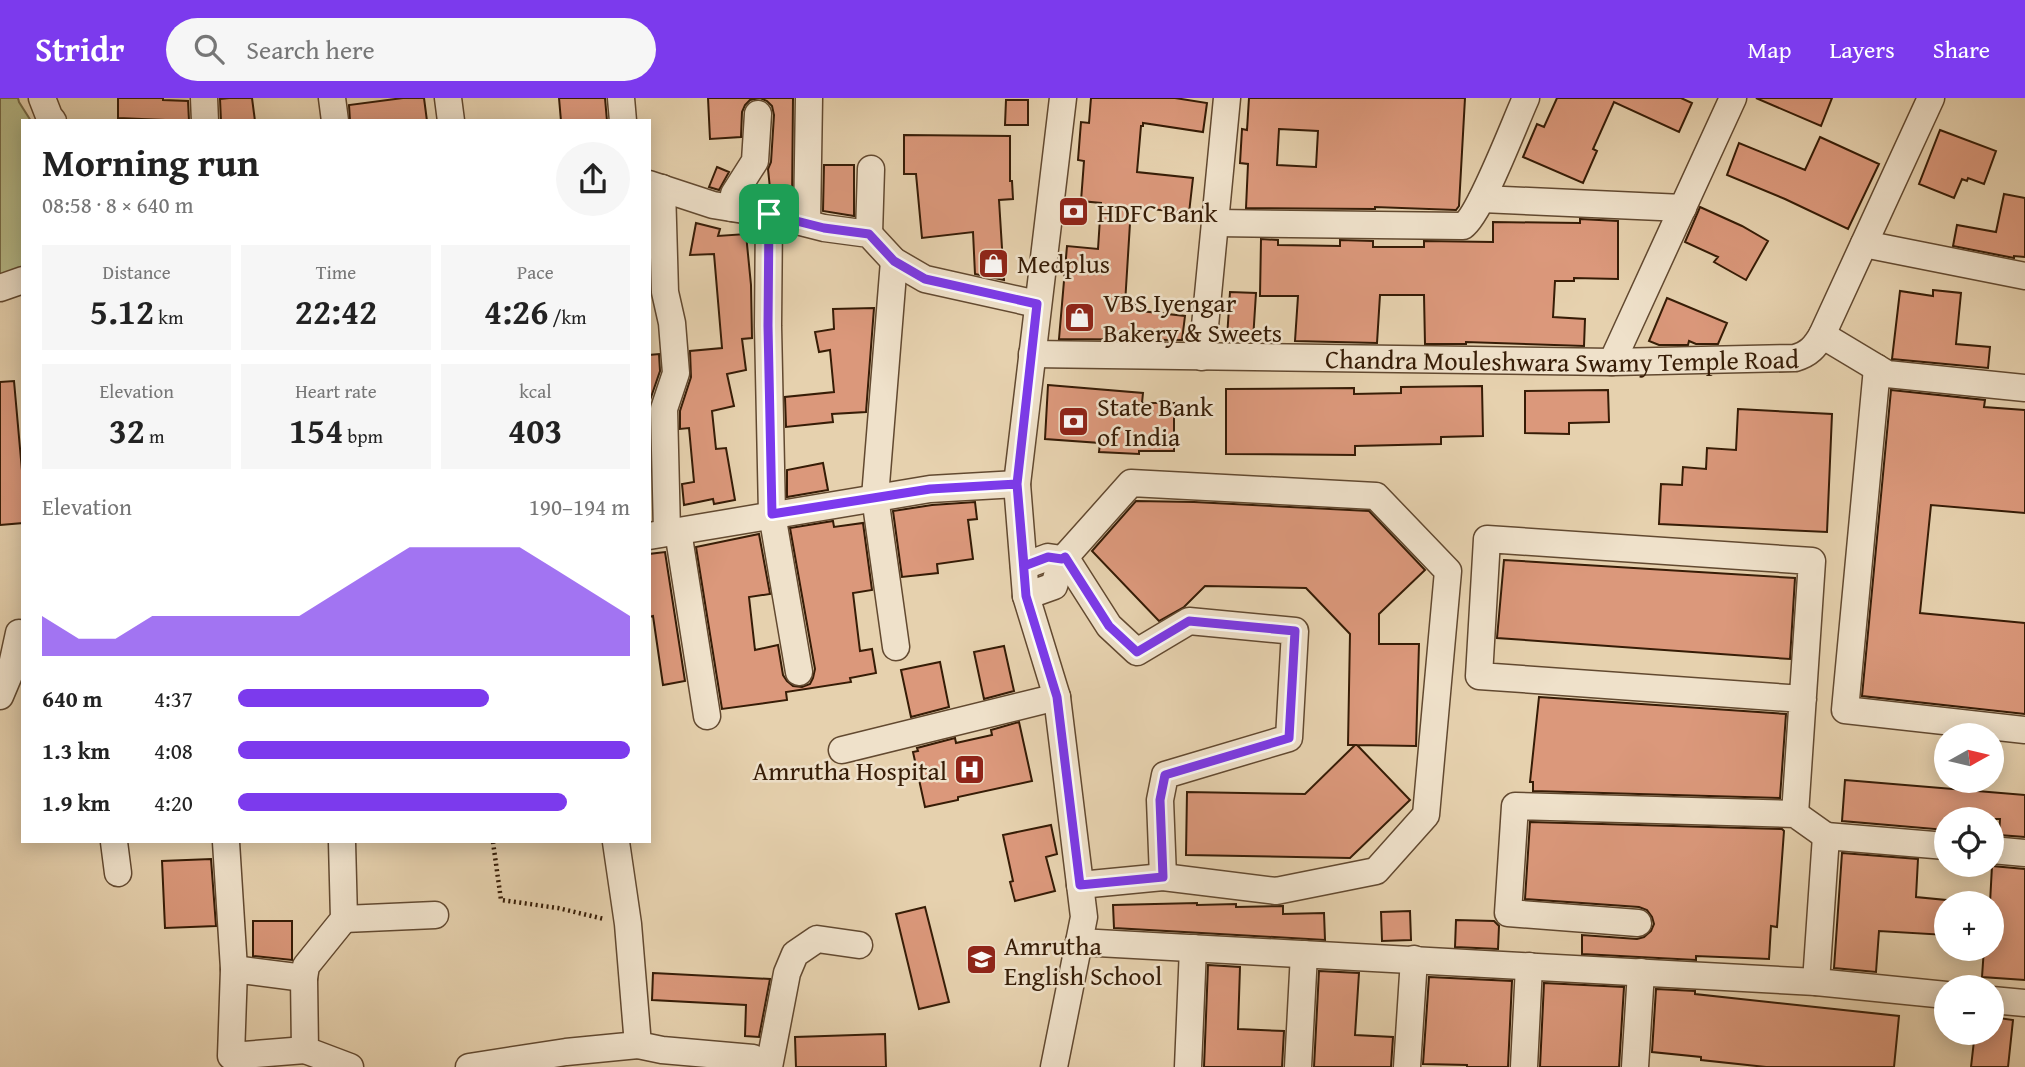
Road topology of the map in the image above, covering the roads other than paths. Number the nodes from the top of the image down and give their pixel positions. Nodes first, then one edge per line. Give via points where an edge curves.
1 (42, 98) edge
2 (204, 98) edge
3 (332, 98) edge
4 (448, 98) edge
5 (621, 98) edge
6 (809, 98) edge
7 (1063, 98) edge
8 (1227, 98) edge
9 (1526, 98) edge
10 (1733, 98) edge
11 (1931, 98) edge
12 (758, 114) dead end
13 (51, 119) edge
14 (205, 119) edge
15 (335, 119) edge
16 (451, 119) edge
17 (623, 119) edge
18 (871, 170) dead end
19 (656, 186) edge
20 (1482, 199) junction
21 (732, 208) junction
22 (1683, 208) junction
23 (769, 214) junction
24 (807, 223) junction
25 (1216, 223) junction
26 (869, 234) junction
27 (1864, 244) junction
28 (894, 261) junction
29 (2025, 275) edge
30 (21, 281) edge
31 (0, 288) edge
32 (1037, 304) junction
33 (1822, 335) junction
34 (1032, 354) junction
35 (1202, 357) junction
36 (1612, 362) junction
37 (1877, 368) junction
38 (2025, 388) edge
39 (1017, 484) junction
40 (875, 497) junction
41 (772, 514) junction
42 (665, 533) edge
43 (1063, 558) junction
44 (1024, 566) junction
45 (1026, 596) junction
46 (21, 632) edge
47 (896, 647) dead end
48 (799, 672) dead end
49 (0, 696) edge
50 (1057, 697) junction
51 (1803, 699) junction
52 (707, 716) dead end
53 (2025, 730) edge
54 (842, 750) dead end
55 (1795, 814) junction
56 (1826, 836) junction
57 (114, 843) edge
58 (226, 843) edge
59 (342, 843) edge
60 (616, 843) edge
61 (1934, 845) edge
62 (2004, 851) edge
63 (2025, 853) edge
64 (118, 873) dead end
65 (1163, 877) junction
66 (1080, 885) junction
67 (435, 915) dead end
68 (344, 919) junction
69 (1638, 923) dead end
70 (1079, 942) junction
71 (859, 945) dead end
72 (1194, 948) junction
73 (1304, 954) junction
74 (1414, 960) junction
75 (1529, 966) junction
76 (234, 969) junction
77 (1641, 972) junction
78 (304, 978) junction
79 (1816, 982) junction
80 (1934, 994) edge
81 (2004, 1001) edge
82 (2025, 1003) edge
83 (638, 1045) junction
84 (314, 1057) edge
85 (609, 1057) edge
86 (232, 1062) edge
87 (350, 1067) edge
88 (469, 1067) edge
89 (768, 1067) edge
90 (1054, 1067) edge
91 (1188, 1067) edge
92 (1298, 1067) edge
93 (1408, 1067) edge
94 (1524, 1067) edge
95 (1635, 1067) edge

1 - 13 street
2 - 14 street
3 - 15 street
4 - 16 street
5 - 17 street
6 - 24 street
7 - 32 street
8 - 25 street
9 - 20 street
10 - 22 street
11 - 27 street, Chandra Mouleshwara Swamy Temple Road
12 - 21 street via 755,162 734,194
18 - 26 street
19 - 21 street
19 - 42 street via 676,373 664,409
20 - 22 street
20 - 25 street via 1468,223 1459,228
21 - 23 street
22 - 36 street
23 - 24 street
23 - 41 street
24 - 26 street
25 - 35 street
26 - 28 street
27 - 29 street
27 - 33 street, Chandra Mouleshwara Swamy Temple Road
28 - 32 street via 925,279
28 - 40 street
30 - 31 street
32 - 34 street
33 - 36 street, Chandra Mouleshwara Swamy Temple Road via 1808,354 1788,359
33 - 37 street
34 - 35 street, Chandra Mouleshwara Swamy Temple Road
34 - 39 street
35 - 36 street, Chandra Mouleshwara Swamy Temple Road
37 - 38 street via 1886,374
37 - 53 street via 1845,710
39 - 40 street
39 - 44 street
40 - 41 street
40 - 47 street
41 - 42 street
41 - 48 street
42 - 52 street
43 - 44 street via 1048,557
43 - 45 street via 1054,586
43 - 65 street via 1109,626 1137,652 1189,621 1295,631 1289,738 1165,775 1160,800
43 - 65 street via 1131,483 1376,496 1448,571 1426,815 1376,871 1276,891
44 - 45 street
45 - 50 street
46 - 49 street
50 - 54 street
50 - 66 street
51 - 51 street via 1812,561 1487,539 1479,676
51 - 55 street
55 - 56 street
55 - 69 street via 1515,806 1508,913
56 - 61 street
56 - 79 street
57 - 64 street
58 - 76 street
59 - 68 street
60 - 83 street
62 - 63 street
65 - 66 street
66 - 70 street via 1084,917
67 - 68 street
68 - 78 street via 306,967
70 - 72 street
70 - 90 street
71 - 89 street via 817,939 795,954
72 - 73 street
72 - 91 street
73 - 74 street
73 - 92 street
74 - 75 street
74 - 93 street
75 - 77 street
75 - 94 street
76 - 78 street
76 - 86 street
77 - 79 street
77 - 95 street
78 - 84 street
79 - 80 street
81 - 82 street
83 - 85 street
83 - 89 street via 753,1058
84 - 86 street
84 - 87 street
85 - 88 street

